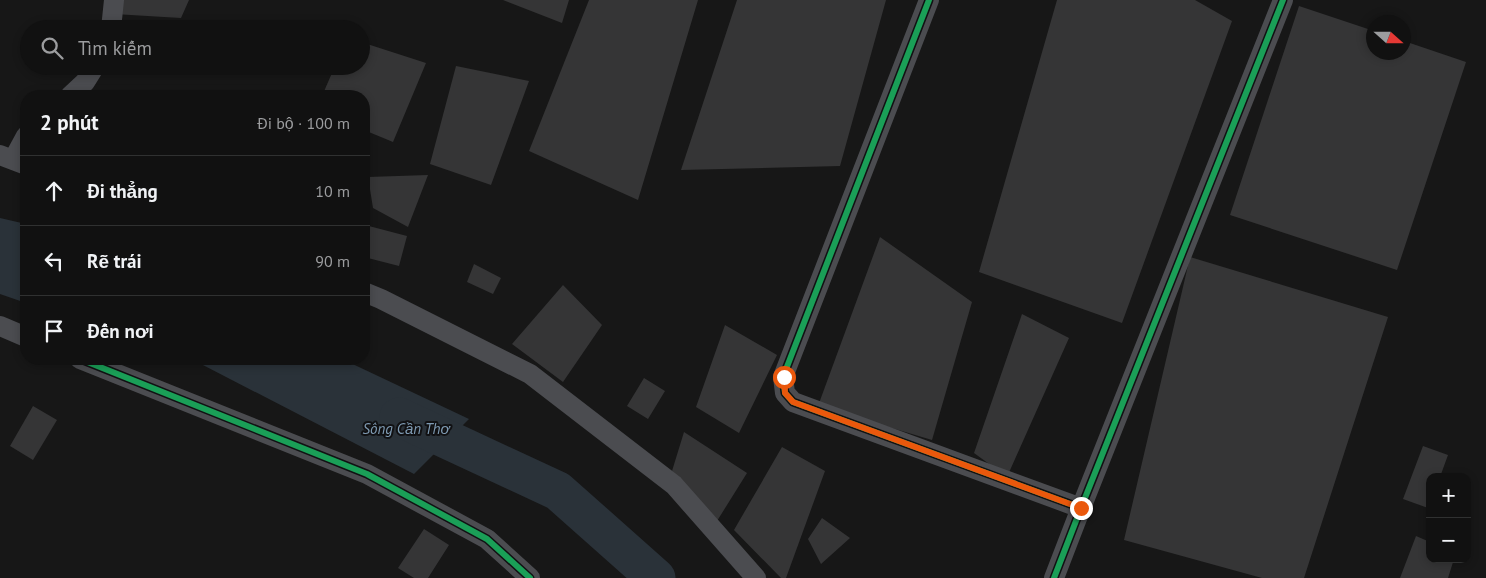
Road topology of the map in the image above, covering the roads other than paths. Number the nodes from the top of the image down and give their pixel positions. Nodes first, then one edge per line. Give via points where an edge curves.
1 (114, 0) edge
2 (928, 0) edge
3 (1283, 0) edge
4 (113, 20) edge
5 (90, 75) edge
6 (76, 90) edge
7 (20, 147) edge
8 (13, 160) edge
9 (370, 294) edge
10 (0, 326) edge
11 (20, 334) edge
12 (95, 365) edge
13 (1081, 508) junction
14 (530, 578) edge
15 (756, 578) edge
16 (1054, 578) edge

1 - 4 street
2 - 13 street via 784,377 785,393 793,402
3 - 13 street
5 - 6 street
7 - 8 street
9 - 15 street via 530,374 674,485
10 - 11 street
12 - 14 street via 367,474 487,539
13 - 16 street

